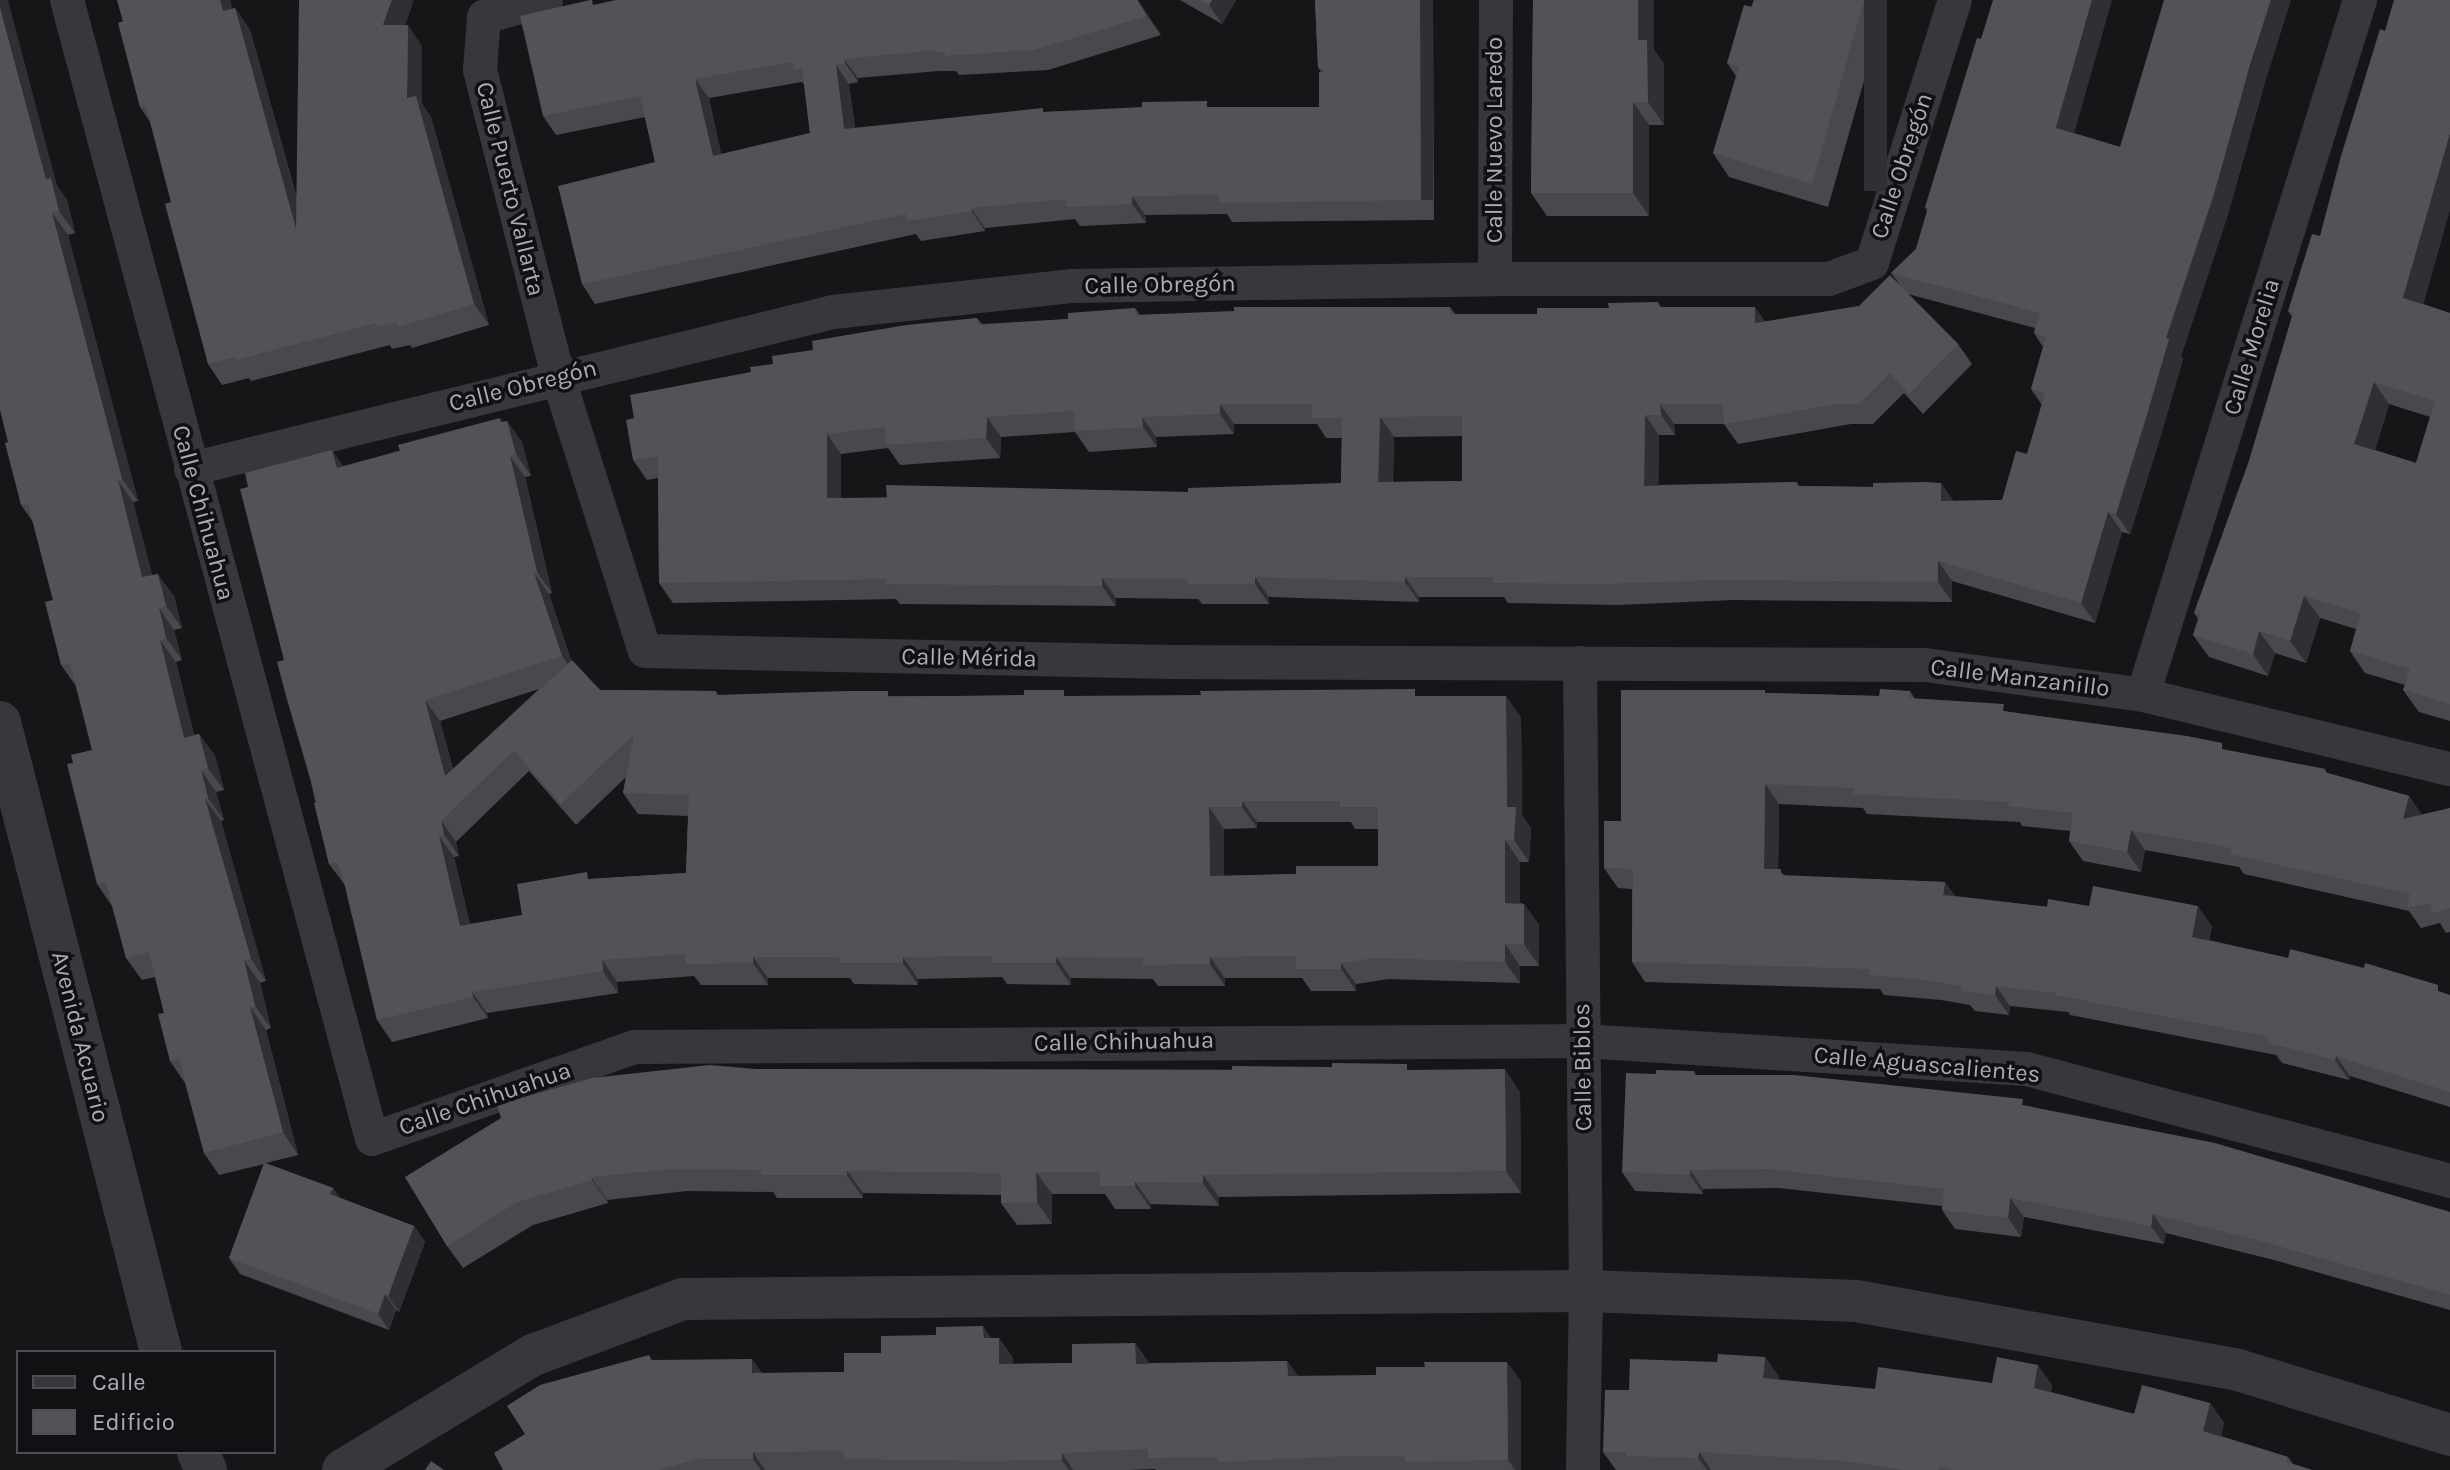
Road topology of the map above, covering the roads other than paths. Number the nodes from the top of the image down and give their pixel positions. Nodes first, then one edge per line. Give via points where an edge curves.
1 (67, 0) edge
2 (546, 0) edge
3 (1496, 0) edge
4 (1955, 0) edge
5 (2360, 0) edge
6 (1495, 279) junction
7 (558, 377) junction
8 (191, 469) junction
9 (1580, 663) junction
10 (2143, 695) junction
11 (0, 722) edge
12 (2450, 769) edge
13 (1583, 1041) junction
14 (2450, 1181) edge
15 (1586, 1291) junction
16 (160, 1350) edge
17 (2450, 1435) edge
18 (343, 1470) edge
19 (1583, 1470) edge

1 - 8 street, Calle Chihuahua
2 - 7 street, Calle Puerto Vallarta via 484,17 480,70
3 - 6 street, Calle Nuevo Laredo
4 - 6 street, Calle Obregón via 1872,263 1829,279
5 - 10 street, Calle Morelia
6 - 7 street, Calle Obregón via 1071,286 833,312
7 - 8 street, Calle Obregón
7 - 9 street, Calle Mérida via 645,651 1170,662
8 - 13 street, Calle Chihuahua via 372,1139 635,1047
9 - 10 street, Calle Manzanillo via 1925,665
9 - 13 street, Calle Biblos
10 - 12 street, Calle Manzanillo
11 - 16 street, Avenida Acuario
13 - 14 street, Calle Aguascalientes via 2027,1069
13 - 15 street, Calle Biblos
15 - 17 street via 1856,1301 2238,1370
15 - 18 street via 683,1299 533,1355
15 - 19 street, Calle Biblos

